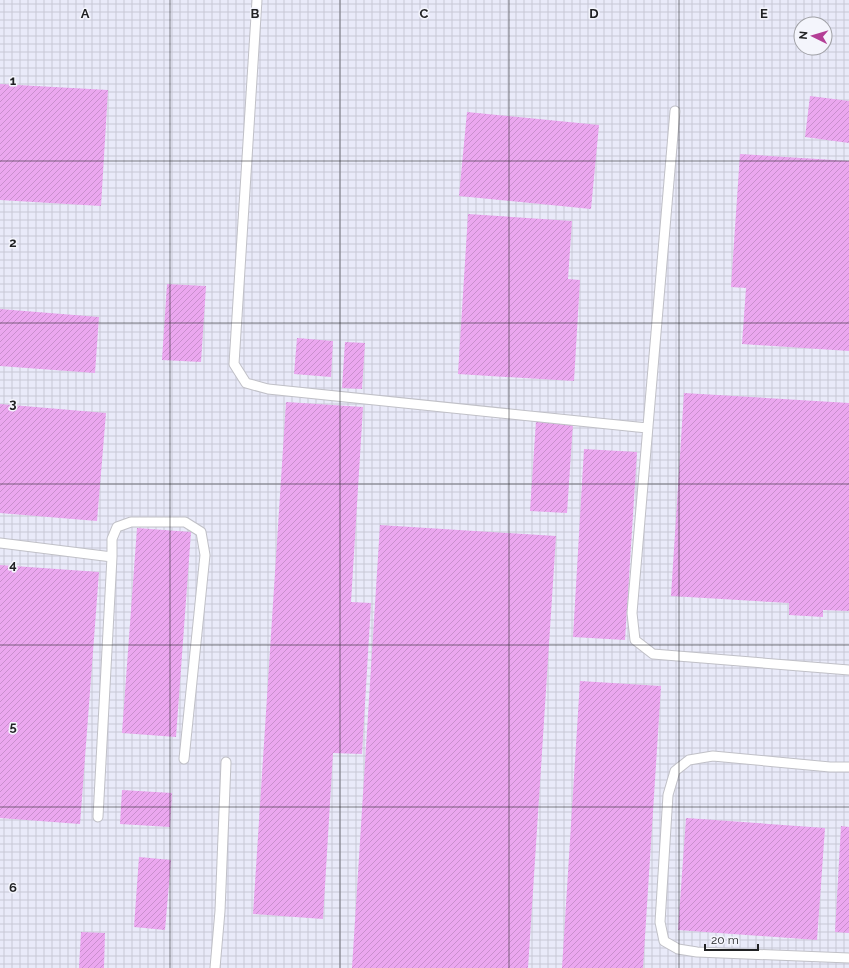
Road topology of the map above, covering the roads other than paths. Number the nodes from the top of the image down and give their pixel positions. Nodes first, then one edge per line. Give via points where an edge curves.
1 (257, 0) edge
2 (675, 111) dead end
3 (647, 428) junction
4 (0, 543) edge
5 (112, 557) junction
6 (849, 670) edge
7 (184, 759) dead end
8 (226, 762) dead end
9 (849, 767) edge
10 (98, 817) dead end
11 (849, 958) edge
12 (216, 968) edge

1 - 3 lane via 234,364 246,383 268,389
2 - 3 lane
3 - 6 lane via 632,613 635,640 654,654
4 - 5 lane
5 - 7 lane via 112,539 117,527 131,522 185,522 201,532 206,555
5 - 10 lane
8 - 12 lane
9 - 11 lane via 714,756 689,760 675,771 668,795 660,922 664,941 678,949

